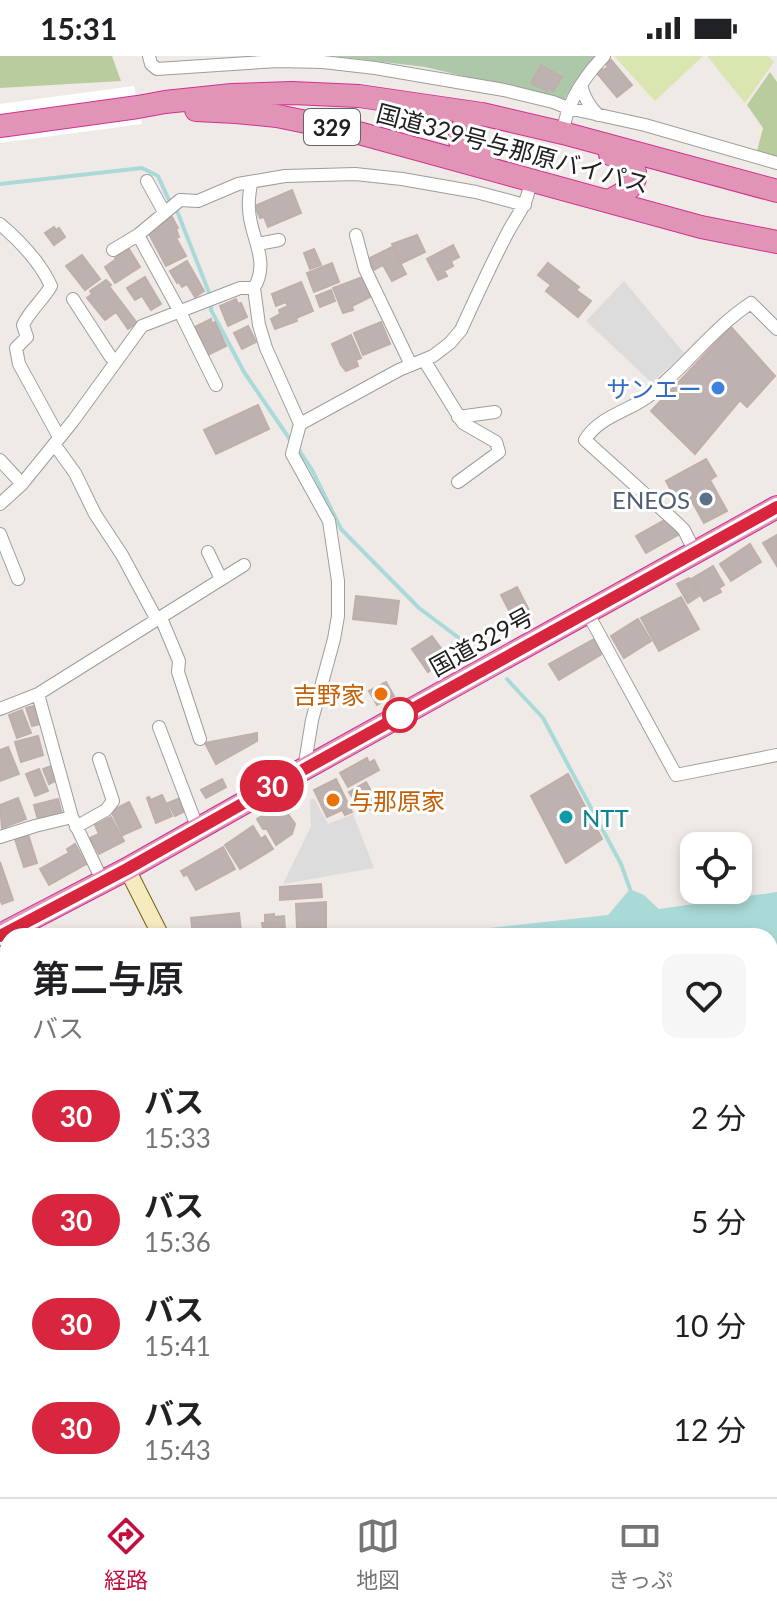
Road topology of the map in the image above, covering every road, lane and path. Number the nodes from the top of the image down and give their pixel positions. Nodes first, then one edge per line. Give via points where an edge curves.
1 (149, 56) edge
2 (604, 56) edge
3 (581, 85) junction
4 (138, 107) junction
5 (568, 108) junction
6 (482, 114) junction
7 (598, 115) junction
8 (0, 126) edge
9 (573, 136) junction
10 (777, 163) edge
11 (525, 178) junction
12 (147, 181) dead end
13 (251, 183) junction
14 (777, 191) edge
15 (608, 201) junction
16 (525, 205) junction
17 (164, 212) junction
18 (0, 224) edge
19 (138, 235) junction
20 (356, 235) dead end
21 (279, 240) dead end
22 (777, 242) edge
23 (258, 244) junction
24 (113, 250) dead end
25 (254, 288) junction
26 (73, 299) dead end
27 (180, 312) junction
28 (777, 329) edge
29 (424, 360) junction
30 (116, 362) junction
31 (411, 365) junction
32 (216, 385) dead end
33 (495, 412) dead end
34 (458, 417) junction
35 (300, 424) junction
36 (57, 441) junction
37 (0, 460) edge
38 (458, 482) dead end
39 (22, 484) junction
40 (0, 504) edge
41 (777, 507) edge
42 (0, 534) edge
43 (208, 552) dead end
44 (695, 552) junction
45 (244, 565) dead end
46 (18, 579) dead end
47 (221, 579) junction
48 (587, 612) junction
49 (159, 619) junction
50 (38, 694) junction
51 (0, 709) edge
52 (159, 727) dead end
53 (200, 739) dead end
54 (777, 755) edge
55 (99, 759) dead end
56 (304, 769) junction
57 (74, 822) junction
58 (198, 829) junction
59 (0, 837) edge
60 (127, 869) junction
61 (103, 882) junction
62 (14, 928) edge
63 (157, 928) edge

1 - 5 street via 157,69 278,61 375,68 504,90
2 - 3 street
3 - 5 street
3 - 7 street
4 - 6 highway, 国道329号与那原バイパス / 329 via 292,93 359,96
4 - 8 highway, 国道329号与那原バイパス / 329
4 - 11 highway, 国道329号与那原バイパス / 329 via 277,116
5 - 7 street
5 - 9 street via 565,117
6 - 9 highway, 国道329号与那原バイパス / 329
6 - 11 highway via 472,116 462,128 461,145 467,153
7 - 10 street
9 - 14 highway, 国道329号与那原バイパス / 329
9 - 15 highway via 632,167 630,189
11 - 15 highway, 国道329号与那原バイパス / 329
11 - 16 street via 530,195
12 - 17 street
13 - 16 street via 285,176 355,174
13 - 17 street via 198,201 180,200
13 - 23 street via 249,209
15 - 22 highway, 国道329号与那原バイパス / 329
16 - 29 street via 461,330
17 - 19 street
18 - 36 street via 44,270 51,286 28,314 23,325 27,337 16,348
19 - 24 street
19 - 27 street
20 - 31 street via 365,269
21 - 23 street
23 - 25 street via 261,277
25 - 27 street via 240,288
25 - 35 street via 266,348
26 - 30 street
27 - 30 street via 142,326
27 - 32 street
28 - 44 street via 751,303 725,321 649,396 599,424 585,440 684,530
29 - 31 street
29 - 34 street
30 - 36 street
31 - 35 street
33 - 34 street
34 - 38 street via 496,442 499,452
35 - 56 street via 292,454 329,521 338,593 334,639
36 - 39 street
36 - 49 street
37 - 39 street
39 - 40 street
41 - 44 highway, 国道329号
42 - 46 street
43 - 47 street
44 - 48 highway, 国道329号
45 - 47 street
47 - 49 street
48 - 54 street via 676,775
48 - 56 highway, 国道329号
49 - 50 street
49 - 53 street via 179,661
50 - 51 street
50 - 57 street
52 - 58 street
55 - 57 street via 113,801 106,810
56 - 58 highway, 国道329号
57 - 59 street
57 - 61 street
58 - 60 highway, 国道329号
60 - 61 highway, 国道329号
60 - 63 street
61 - 62 highway, 国道329号

